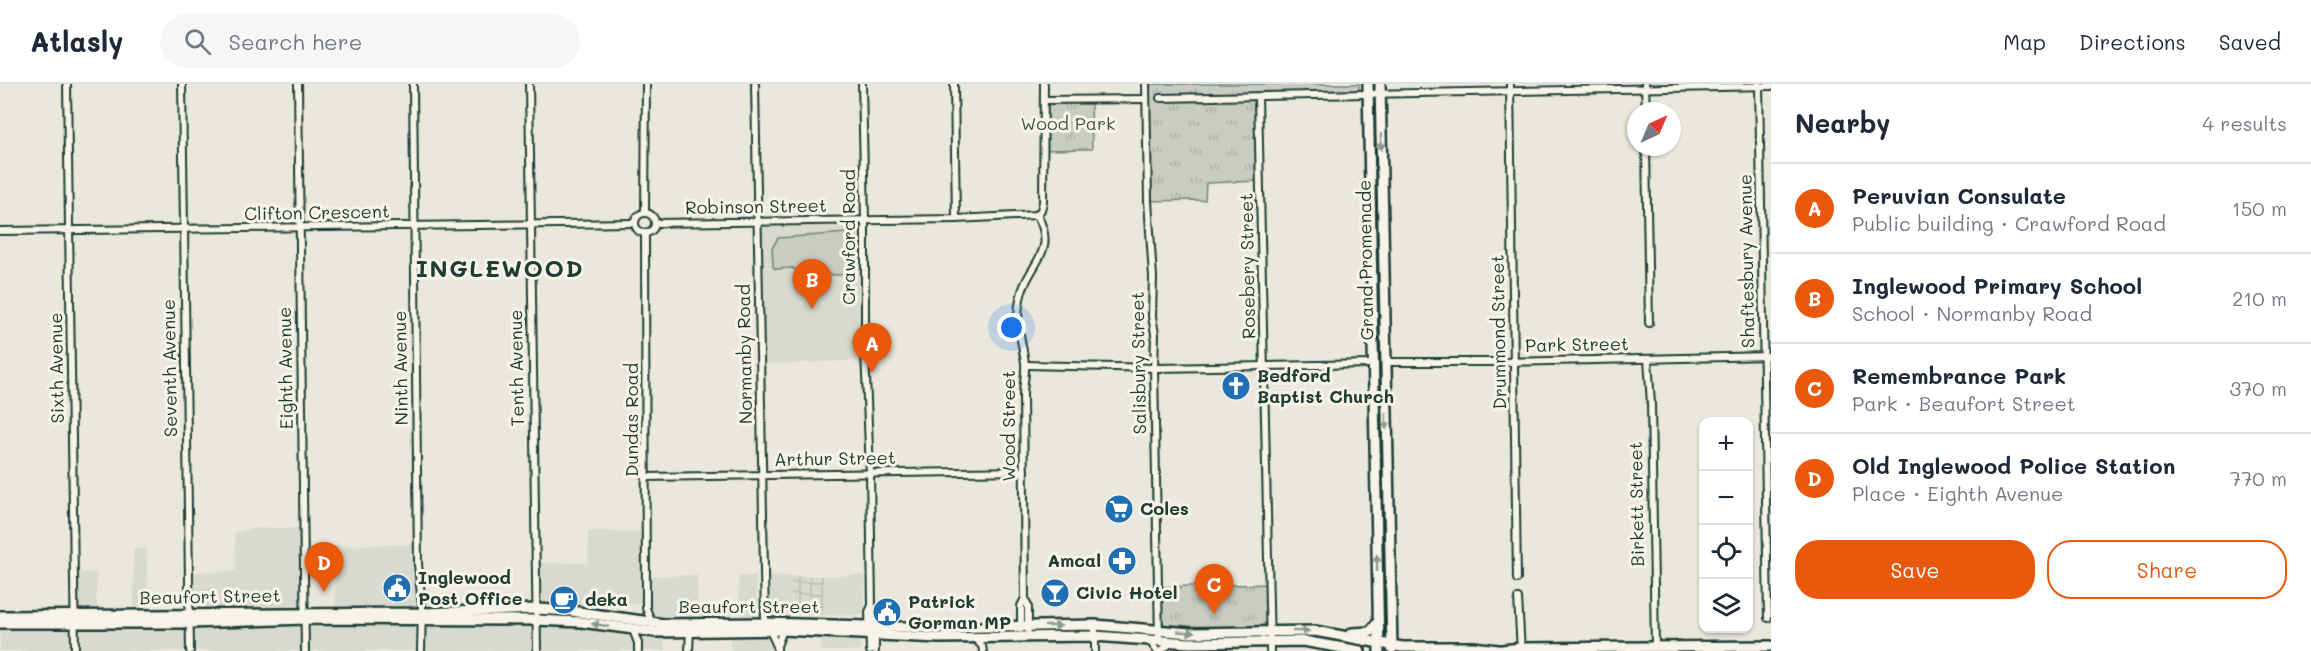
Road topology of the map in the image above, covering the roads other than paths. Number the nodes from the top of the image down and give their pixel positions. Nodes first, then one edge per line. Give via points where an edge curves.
1 (68, 84) edge
2 (182, 84) edge
3 (298, 84) edge
4 (413, 84) edge
5 (529, 84) edge
6 (646, 84) edge
7 (755, 84) edge
8 (862, 84) edge
9 (954, 84) edge
10 (1044, 84) edge
11 (1146, 84) edge
12 (1368, 84) edge
13 (1380, 84) edge
14 (1759, 85) edge
15 (1645, 86) edge
16 (1771, 86) edge
17 (1510, 88) edge
18 (1368, 94) junction
19 (1380, 94) junction
20 (1258, 97) junction
21 (1160, 98) dead end
22 (1146, 99) junction
23 (1044, 100) junction
24 (1646, 102) edge
25 (1646, 156) edge
26 (645, 212) junction
27 (1036, 215) junction
28 (956, 219) junction
29 (865, 220) junction
30 (757, 222) junction
31 (635, 223) junction
32 (655, 223) junction
33 (529, 224) junction
34 (415, 227) junction
35 (299, 228) junction
36 (183, 229) junction
37 (70, 230) junction
38 (0, 231) edge
39 (645, 233) junction
40 (1649, 323) dead end
41 (1763, 356) junction
42 (1771, 356) edge
43 (1648, 359) junction
44 (1384, 362) junction
45 (1514, 362) junction
46 (1373, 364) junction
47 (1026, 365) junction
48 (1264, 367) junction
49 (1154, 368) junction
50 (1024, 471) junction
51 (870, 473) junction
52 (762, 475) junction
53 (647, 477) junction
54 (1517, 579) dead end
55 (1518, 598) dead end
56 (646, 608) junction
57 (536, 615) junction
58 (0, 616) edge
59 (305, 616) junction
60 (422, 616) junction
61 (1768, 618) dead end
62 (189, 619) junction
63 (74, 620) junction
64 (1379, 621) junction
65 (0, 623) edge
66 (634, 626) junction
67 (1025, 626) junction
68 (1095, 626) junction
69 (649, 627) junction
70 (768, 627) junction
71 (690, 628) junction
72 (783, 630) junction
73 (872, 630) junction
74 (1159, 630) junction
75 (677, 632) junction
76 (1332, 634) junction
77 (1095, 636) junction
78 (974, 637) junction
79 (1025, 638) junction
80 (1269, 641) edge
81 (638, 647) edge
82 (1379, 647) edge
83 (1768, 647) edge
84 (777, 648) edge
85 (982, 648) edge
86 (1159, 648) edge
87 (1392, 648) edge
88 (1648, 649) edge
89 (1495, 650) edge
90 (1521, 650) edge
91 (75, 651) edge
92 (190, 651) edge
93 (305, 651) edge
94 (421, 651) edge
95 (537, 651) edge
96 (689, 651) edge
97 (870, 651) edge
98 (875, 651) edge
99 (1095, 651) edge
100 (1360, 651) edge

1 - 37 street, Sixth Avenue
2 - 36 street, Seventh Avenue
3 - 35 street, Eighth Avenue
4 - 34 street, Ninth Avenue
5 - 33 street, Tenth Avenue
6 - 26 street
7 - 30 street, Normanby Road
8 - 29 street, Crawford Road
9 - 28 street
10 - 23 street
11 - 22 street, Salisbury Street
12 - 18 main road, Grand Promenade
13 - 19 main road, Grand Promenade
14 - 15 street
14 - 16 street
14 - 41 street, Shaftesbury Avenue
15 - 17 street
15 - 24 street
17 - 19 street
17 - 45 street, Drummond Street
18 - 19 street
18 - 20 street
18 - 46 main road, Grand Promenade
19 -> 44 main road, Grand Promenade
20 - 21 street
20 - 48 street, Rosebery Street
22 - 23 street
22 - 49 street, Salisbury Street
23 - 27 street via 1043,202
25 - 40 street
26 - 31 street via 638,215
26 - 32 street
27 - 28 street, Robinson Street
27 - 47 street, Wood Street via 1045,231 1045,244 1022,288 1019,304 1018,332
28 - 29 street, Robinson Street
29 - 30 street, Robinson Street
29 - 51 street, Crawford Road
30 - 32 street, Robinson Street
30 - 52 street, Normanby Road
31 - 33 street, Clifton Crescent
31 - 39 street
32 - 39 street
33 - 34 street, Clifton Crescent
33 - 57 street, Tenth Avenue
34 - 35 street, Clifton Crescent
34 - 60 street, Ninth Avenue via 418,564
35 - 36 street, Clifton Crescent
35 - 59 street, Eighth Avenue
36 - 37 street, Clifton Crescent
36 - 62 street, Seventh Avenue
37 - 38 street, Clifton Crescent
37 - 63 street, Sixth Avenue
39 - 53 street, Dundas Road
41 - 42 street, Park Street
41 - 43 street, Park Street
41 - 61 street, Shaftesbury Avenue
43 - 45 street, Park Street
43 - 88 street, Birkett Street
44 - 45 street, Park Street
44 -> 87 main road, Grand Promenade
45 - 54 street, Drummond Street
46 - 48 street
64 -> 46 main road, Grand Promenade
47 - 49 street
47 - 50 street, Wood Street
48 - 49 street
48 - 80 street, Rosebery Street
49 - 74 street, Salisbury Street
50 - 51 street, Arthur Street
50 - 67 street, Wood Street via 1025,598 1021,606
51 - 52 street, Arthur Street
51 - 73 street, Crawford Road
52 - 53 street, Arthur Street
52 - 70 street, Normanby Road
53 - 56 street, Dundas Road
55 - 90 street
56 - 66 street
56 - 69 street, Dundas Road
57 - 60 main road, Beaufort Street
57 - 66 main road, Beaufort Street
57 - 95 street, Tenth Avenue
58 - 63 main road, Beaufort Street
59 - 60 main road, Beaufort Street
59 - 62 main road, Beaufort Street
59 - 93 street, Eighth Avenue
60 - 94 street, Ninth Avenue
62 - 63 main road, Beaufort Street
62 - 92 street, Seventh Avenue
63 - 65 main road, Beaufort Street
63 - 91 street, Sixth Avenue
64 - 76 main road via 1366,634
64 - 82 main road, Grand Promenade
66 - 69 main road, Beaufort Street
66 - 81 street
67 -> 68 main road, Beaufort Street
67 - 73 main road, Beaufort Street
67 - 79 street, Wood Street
68 - 74 main road, Beaufort Street
68 - 77 street
69 - 71 main road, Beaufort Street
69 - 75 main road, Beaufort Street
69 - 81 street
70 - 71 main road, Beaufort Street
70 - 72 main road, Beaufort Street
70 - 73 main road, Beaufort Street
70 - 84 street
71 - 75 main road, Beaufort Street
71 - 96 street
72 - 73 main road, Beaufort Street
72 - 84 street
73 - 78 main road, Beaufort Street via 938,638
73 - 97 street, Crawford Road
73 - 98 street, Crawford Road
74 -> 80 main road, Beaufort Street
74 - 86 street, Salisbury Street
75 - 96 street
80 -> 76 main road, Beaufort Street via 1315,631
76 - 82 main road, Beaufort Street
77 - 79 main road, Beaufort Street
77 - 86 main road, Beaufort Street via 1149,640
77 - 99 street
78 - 79 main road, Beaufort Street
78 - 85 street
80 - 86 main road, Beaufort Street via 1172,642
80 - 100 main road, Beaufort Street via 1313,642
82 - 87 main road, Beaufort Street
83 - 88 main road, Beaufort Street
87 - 89 main road, Beaufort Street
88 - 90 main road, Beaufort Street
89 - 90 main road, Beaufort Street

